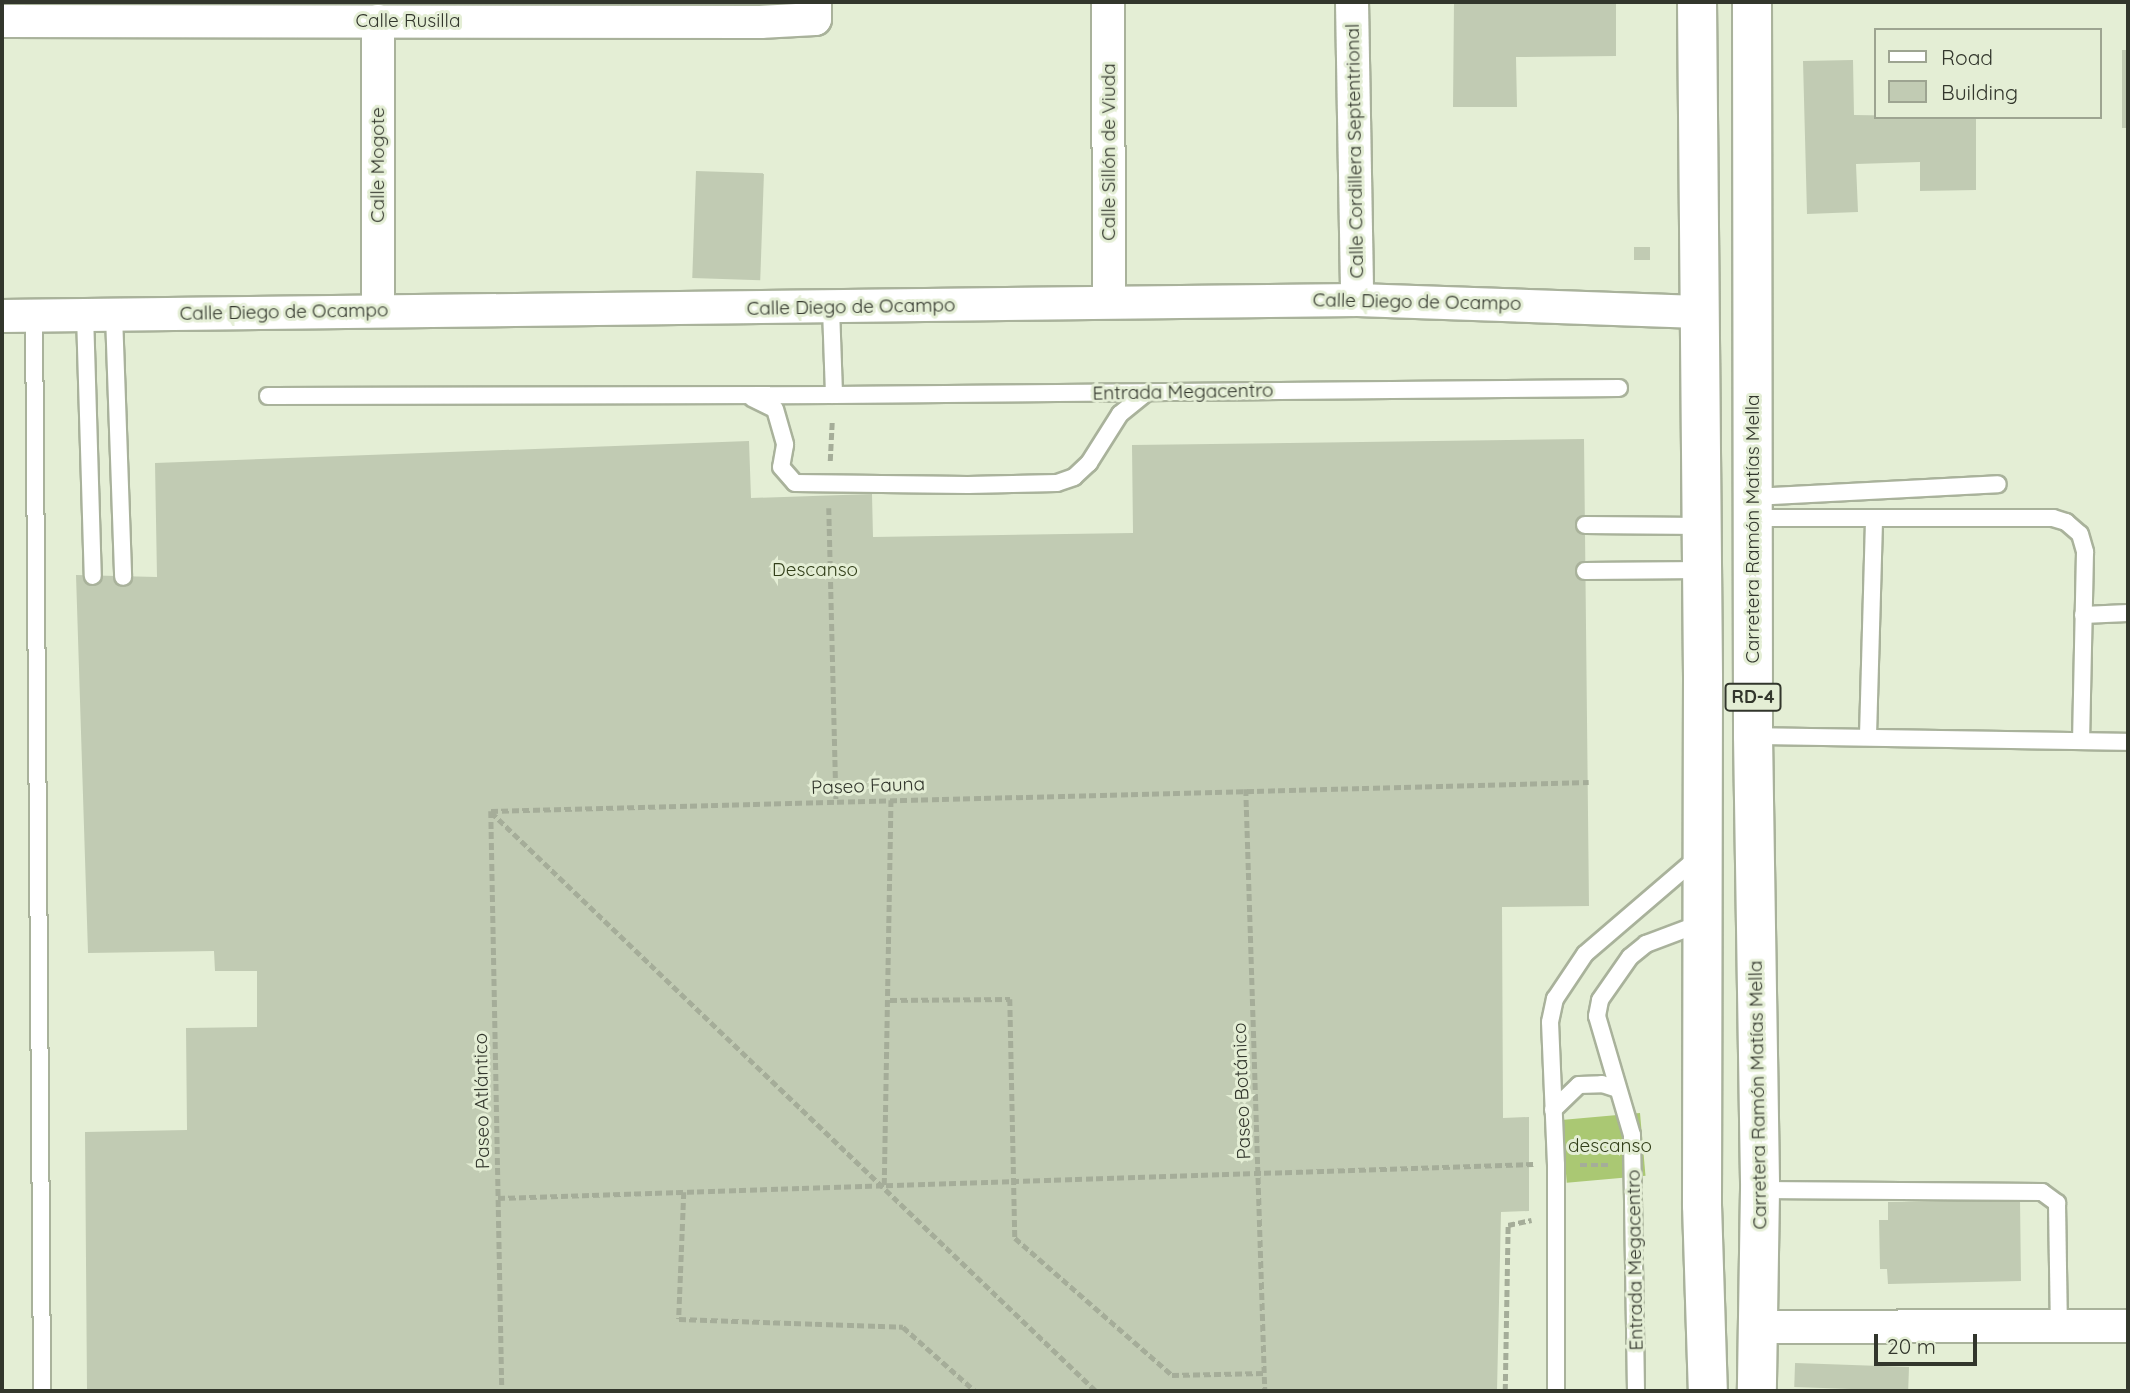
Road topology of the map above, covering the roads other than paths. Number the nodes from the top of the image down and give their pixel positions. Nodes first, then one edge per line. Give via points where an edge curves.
1 (1108, 2) edge
2 (1352, 2) edge
3 (1697, 2) edge
4 (1752, 2) edge
5 (815, 10) edge
6 (2, 21) edge
7 (378, 21) junction
8 (1357, 300) junction
9 (1109, 302) junction
10 (831, 308) junction
11 (378, 310) junction
12 (1699, 312) junction
13 (34, 314) junction
14 (100, 314) junction
15 (2, 316) edge
16 (1619, 388) dead end
17 (1147, 392) junction
18 (834, 395) junction
19 (268, 396) dead end
20 (747, 396) junction
21 (1998, 484) dead end
22 (1753, 508) junction
23 (1874, 519) junction
24 (1585, 525) dead end
25 (1702, 526) junction
26 (1702, 570) junction
27 (1585, 571) dead end
28 (93, 576) dead end
29 (123, 577) dead end
30 (2128, 613) edge
31 (2083, 615) junction
32 (1753, 736) junction
33 (1868, 736) junction
34 (2081, 741) junction
35 (2128, 741) edge
36 (1702, 853) junction
37 (1702, 923) junction
38 (1617, 1089) junction
39 (1553, 1110) junction
40 (1760, 1190) junction
41 (2059, 1326) junction
42 (2128, 1326) edge
43 (1757, 1327) junction
44 (42, 1391) edge
45 (1556, 1391) edge
46 (1636, 1391) edge
47 (1708, 1391) edge
48 (1757, 1391) edge

1 - 9 street, Calle Sillón de Viuda
2 - 8 street, Calle Cordillera Septentrional
3 - 12 main road, RD-4
4 - 22 main road, Carretera Ramón Matías Mella / RD-4
5 - 7 street, Calle Rusilla
6 - 7 street, Calle Rusilla
7 - 11 street, Calle Mogote
8 - 9 street, Calle Diego de Ocampo
8 - 12 street, Calle Diego de Ocampo
9 - 10 street, Calle Diego de Ocampo
10 - 11 street, Calle Diego de Ocampo
10 - 18 lane
11 - 14 street, Calle Diego de Ocampo via 298,315
12 - 25 main road, RD-4
13 - 14 street, Calle Diego de Ocampo
13 - 15 street, Calle Diego de Ocampo
13 - 44 lane
14 - 28 lane
14 - 29 lane
16 - 17 lane, Entrada Megacentro
17 - 18 lane, Entrada Megacentro
17 - 20 lane via 1120,414 1089,463 1057,483 829,487 795,483 786,474 781,467 785,445 775,409
18 - 20 lane, Entrada Megacentro
19 - 20 lane, Entrada Megacentro
21 - 22 lane
22 - 23 lane
22 - 32 main road, Carretera Ramón Matías Mella / RD-4
23 - 31 lane via 2053,518 2066,522 2080,534 2085,552
23 - 33 lane
24 - 25 lane
25 - 26 main road, RD-4
26 - 27 lane
26 - 36 main road, RD-4
30 - 31 lane
31 - 34 lane
32 - 33 lane
32 - 40 main road, Carretera Ramón Matías Mella / RD-4
33 - 34 lane
34 - 35 lane
36 - 37 main road, RD-4
36 - 39 lane via 1608,932 1568,975 1549,1022
37 - 38 lane, Entrada Megacentro via 1646,944 1630,957 1600,1000 1600,1030
37 - 47 main road, RD-4 via 1702,1205
38 - 39 lane via 1579,1085
38 - 46 lane, Entrada Megacentro via 1632,1135
39 - 45 lane
40 - 41 lane via 2042,1192 2057,1203
40 - 43 main road, Carretera Ramón Matías Mella / RD-4
41 - 42 street
41 - 43 street
43 - 48 main road, Carretera Ramón Matías Mella / RD-4

